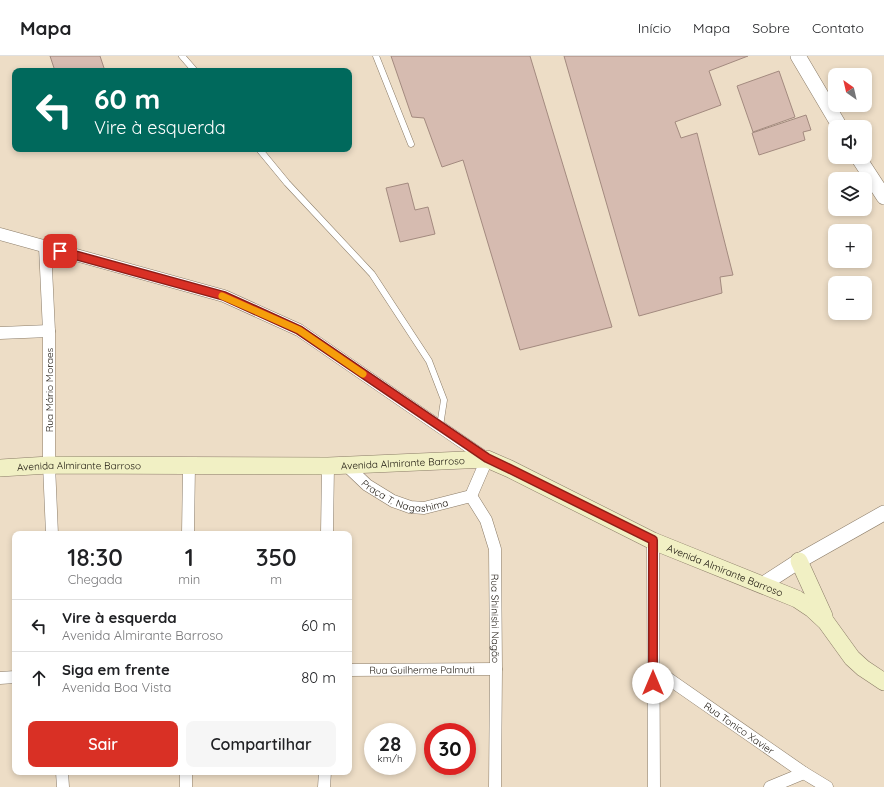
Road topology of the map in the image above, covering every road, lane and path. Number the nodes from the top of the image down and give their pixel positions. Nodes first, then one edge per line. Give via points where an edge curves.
1 (182, 56) edge
2 (376, 56) edge
3 (798, 56) edge
4 (192, 68) edge
5 (836, 120) edge
6 (411, 144) dead end
7 (261, 152) edge
8 (863, 164) edge
9 (884, 197) edge
10 (0, 234) edge
11 (45, 247) junction
12 (49, 331) junction
13 (0, 333) edge
14 (440, 426) junction
15 (487, 458) junction
16 (48, 465) junction
17 (346, 465) junction
18 (189, 466) junction
19 (328, 466) junction
20 (0, 468) edge
21 (471, 496) junction
22 (884, 513) edge
23 (52, 531) edge
24 (188, 531) edge
25 (327, 531) edge
26 (653, 540) junction
27 (799, 561) junction
28 (762, 585) junction
29 (826, 622) junction
30 (653, 668) junction
31 (496, 669) junction
32 (352, 670) edge
33 (12, 677) edge
34 (0, 678) edge
35 (884, 682) edge
36 (804, 773) junction
37 (62, 775) edge
38 (186, 775) edge
39 (324, 775) edge
40 (63, 787) edge
41 (186, 787) edge
42 (324, 787) edge
43 (494, 787) edge
44 (654, 787) edge
45 (770, 787) edge
46 (827, 787) edge

1 - 4 lane
2 - 6 lane
3 - 5 street
7 - 14 lane via 372,274 429,361 444,400
8 - 9 street
10 - 11 street
11 - 12 street, Rua Mário Moraes
11 - 14 street via 224,296 299,330
12 - 13 street
12 - 16 street, Rua Mário Moraes
14 - 15 street
15 - 17 main road, Avenida Almirante Barroso
15 - 21 street
15 - 26 main road, Avenida Almirante Barroso
16 - 18 main road, Avenida Almirante Barroso
16 - 20 main road, Avenida Almirante Barroso
16 - 23 street, Rua Mário Moraes
17 - 19 main road, Avenida Almirante Barroso
17 - 21 street, Praça T. Nagashima via 367,485 393,501 410,507 424,508
18 - 19 main road, Avenida Almirante Barroso
18 - 24 street
19 - 25 street
21 - 31 street, Rua Shinishi Nagão via 486,520 496,549
22 - 27 street
26 - 28 main road, Avenida Almirante Barroso
26 - 30 street
27 - 28 street
27 - 29 main road
28 - 29 main road, Avenida Almirante Barroso via 797,599
29 - 35 main road, Avenida Almirante Barroso via 852,658
30 - 36 street, Rua Tonico Xavier
30 - 44 street
31 - 32 street, Rua Guilherme Palmuti
31 - 43 street, Rua Shinishi Nagão
33 - 34 street
36 - 45 street
36 - 46 street, Rua Tonico Xavier
37 - 40 street
38 - 41 street
39 - 42 street

